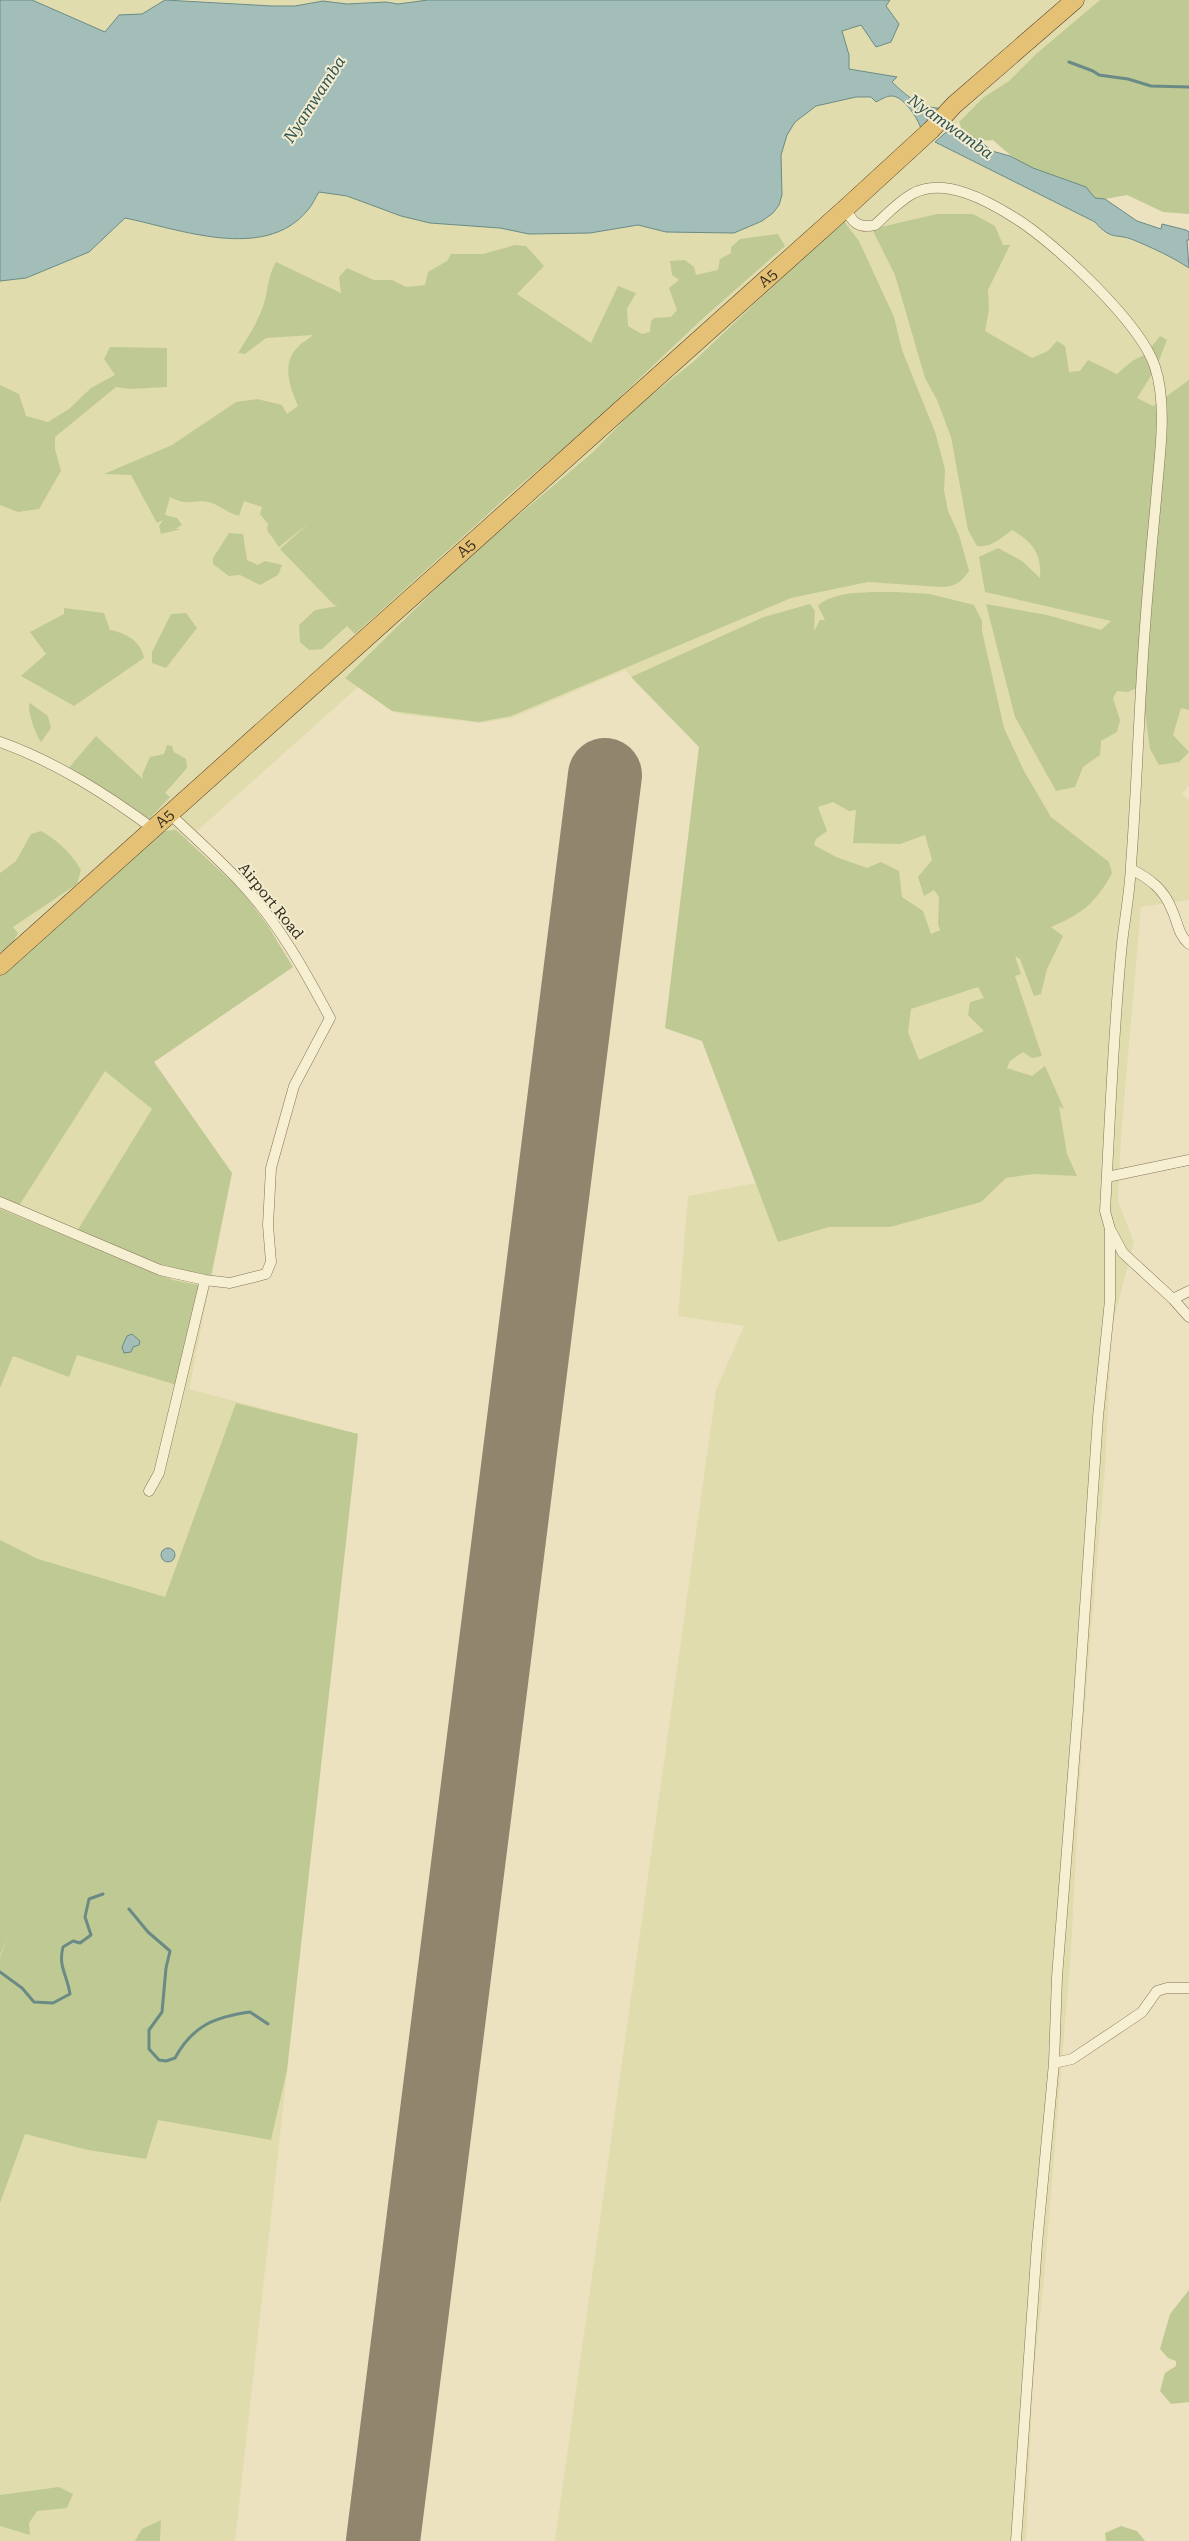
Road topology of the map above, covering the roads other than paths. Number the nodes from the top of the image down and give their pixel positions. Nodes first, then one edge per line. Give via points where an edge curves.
1 (1075, 0) edge
2 (847, 207) junction
3 (0, 742) edge
4 (171, 815) junction
5 (154, 830) junction
6 (1131, 868) junction
7 (1189, 944) edge
8 (0, 966) edge
9 (1189, 1160) edge
10 (1107, 1177) junction
11 (0, 1202) edge
12 (1110, 1229) junction
13 (205, 1280) junction
14 (1189, 1291) edge
15 (1174, 1299) junction
16 (1189, 1317) edge
17 (149, 1491) dead end
18 (1189, 1988) edge
19 (1054, 2063) junction
20 (1016, 2541) edge

1 - 2 highway, A5 / A5 via 954,105
2 - 4 highway, A5 / A5
2 - 6 street via 853,222 868,227 909,196 926,190 965,193 995,206 1022,222 1074,264 1135,331 1150,353 1159,383 1160,452 1144,632
3 - 5 street via 57,766 126,808
4 - 5 highway, A5 / A5
4 - 13 street, Airport Road via 243,885 268,916 299,961 330,1018 294,1086 270,1168 268,1225 271,1262 266,1274 230,1282
5 - 8 highway, A5 / A5
6 - 7 street via 1162,891 1181,936
6 - 10 street via 1122,942
9 - 10 street
10 - 12 street via 1105,1211
11 - 13 street via 160,1270
12 - 15 street via 1123,1252
12 - 19 street via 1110,1300 1098,1417 1067,1836
13 - 17 street via 158,1473
14 - 15 street
15 - 16 street
18 - 19 street via 1157,1991 1142,2012 1072,2059
19 - 20 street

